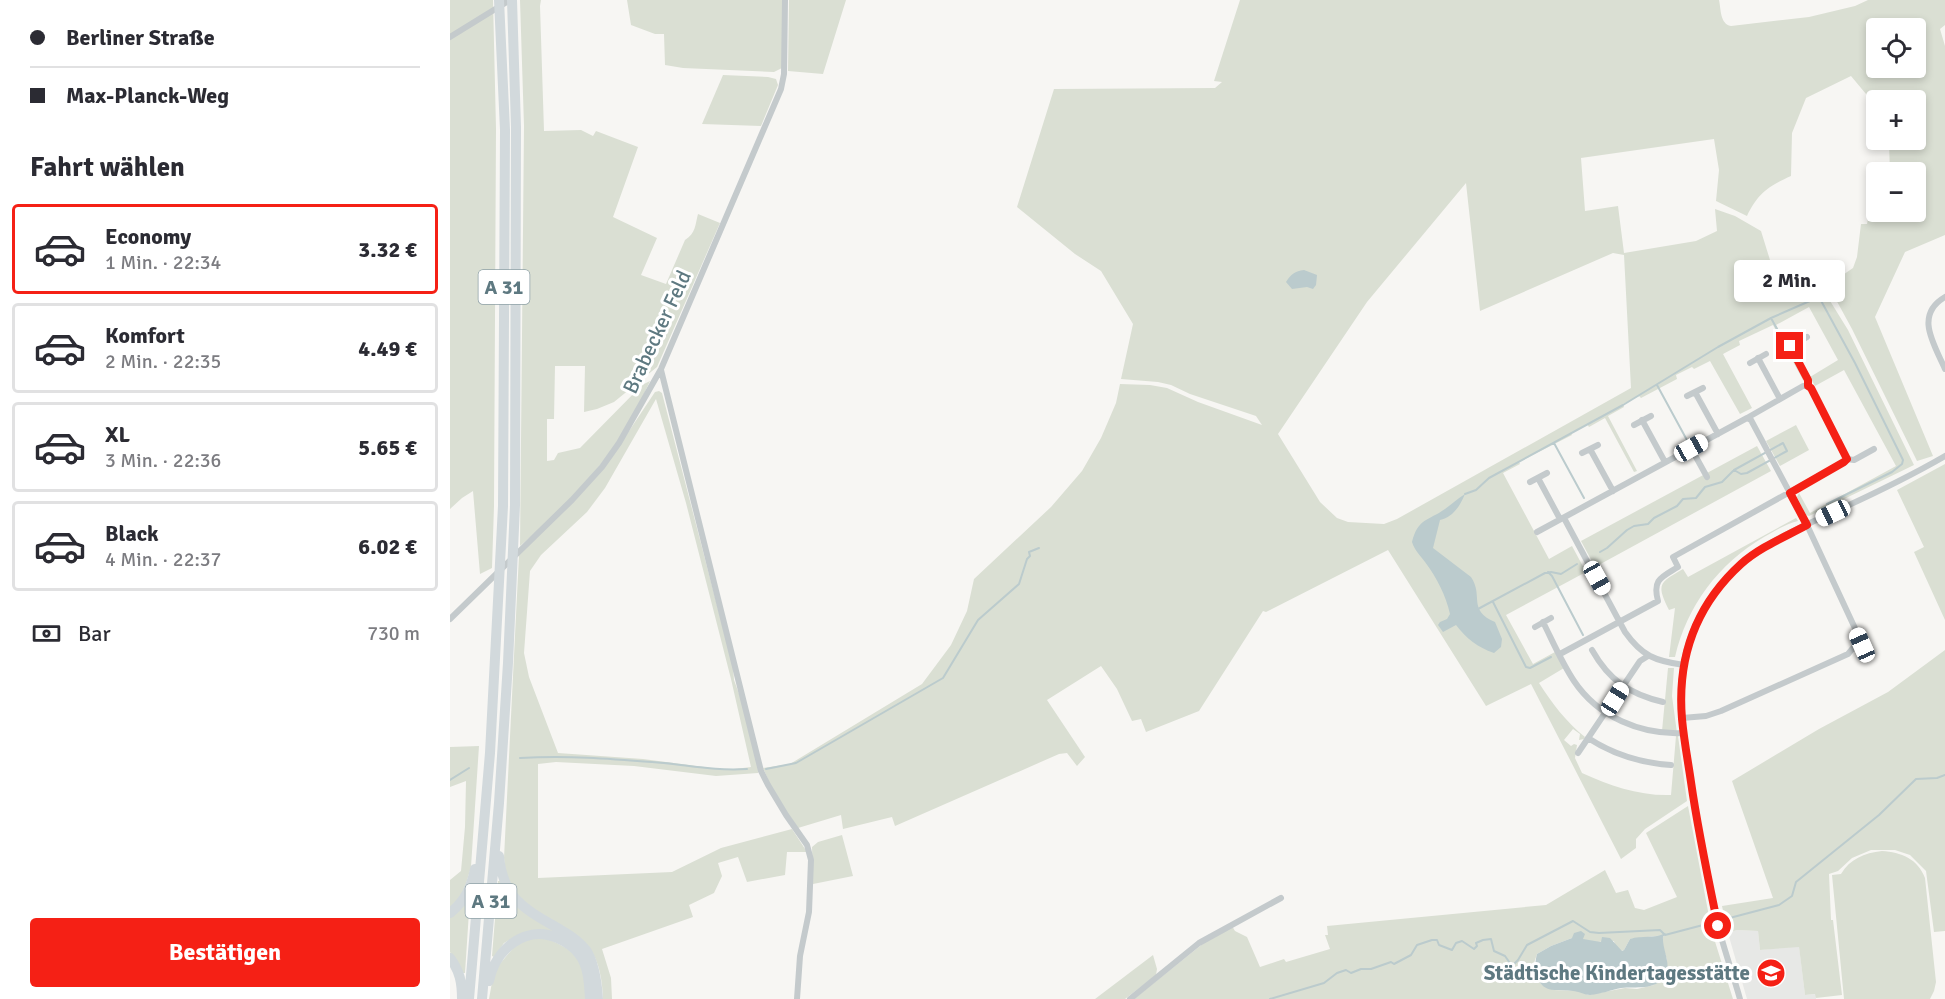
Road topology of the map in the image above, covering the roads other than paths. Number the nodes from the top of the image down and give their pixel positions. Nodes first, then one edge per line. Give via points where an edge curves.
1 (499, 0) edge
2 (511, 0) edge
3 (785, 0) edge
4 (450, 37) edge
5 (1945, 297) edge
6 (1807, 337) dead end
7 (1766, 354) dead end
8 (1758, 358) junction
9 (1750, 363) dead end
10 (661, 369) junction
11 (1945, 369) edge
12 (1808, 386) junction
13 (1703, 388) dead end
14 (1695, 392) junction
15 (1687, 396) dead end
16 (1780, 399) junction
17 (1651, 416) dead end
18 (1747, 418) junction
19 (1642, 420) junction
20 (1634, 425) dead end
21 (1718, 434) junction
22 (1599, 445) dead end
23 (1691, 448) junction
24 (1590, 449) junction
25 (1874, 449) dead end
26 (1582, 453) dead end
27 (1945, 456) edge
28 (1847, 459) junction
29 (1665, 462) junction
30 (1547, 473) dead end
31 (1707, 477) dead end
32 (1538, 478) junction
33 (1530, 482) dead end
34 (1613, 491) junction
35 (1790, 493) junction
36 (1562, 518) junction
37 (1807, 525) junction
38 (1537, 532) dead end
39 (1551, 618) dead end
40 (450, 619) edge
41 (1543, 622) junction
42 (1620, 622) junction
43 (1534, 627) dead end
44 (1853, 648) dead end
45 (1592, 650) dead end
46 (1866, 652) dead end
47 (1560, 654) junction
48 (1648, 656) junction
49 (1684, 665) junction
50 (1623, 686) junction
51 (1663, 702) dead end
52 (1606, 713) junction
53 (1682, 718) junction
54 (1683, 734) junction
55 (1588, 738) junction
56 (1578, 753) dead end
57 (1671, 765) dead end
58 (499, 802) junction
59 (483, 841) junction
60 (1281, 898) dead end
61 (450, 913) edge
62 (450, 958) edge
63 (462, 999) edge
64 (469, 999) edge
65 (482, 999) edge
66 (487, 999) edge
67 (590, 999) edge
68 (598, 999) edge
69 (797, 999) edge
70 (1130, 999) edge
71 (1740, 999) edge

1 - 59 highway, A 31 via 505,130 503,506
2 - 4 street
2 - 58 highway, A 31 via 516,127 515,505
3 - 10 street, Brabecker Feld via 781,89
5 - 11 street via 1935,304 1928,323
6 - 12 street via 1790,346
7 - 8 street
8 - 9 street
8 - 16 street
10 - 40 street, Brabecker Feld via 602,467
10 - 69 street via 762,771 807,845 811,860 809,912
12 - 16 street
12 - 28 street
13 - 14 street
14 - 15 street
14 - 21 street
16 - 18 street
17 - 19 street
18 - 21 street
18 - 35 street
19 - 20 street
19 - 29 street
21 - 23 street
22 - 24 street
23 - 29 street
23 - 31 street
24 - 26 street
24 - 34 street
25 - 28 street via 1854,460
27 - 37 street
28 - 35 street
29 - 34 street
30 - 32 street
32 - 33 street
32 - 36 street
34 - 36 street
35 - 37 street
35 - 42 street via 1673,557 1678,567 1658,580 1658,601
36 - 38 street
36 - 42 street
37 - 46 street
37 - 49 street via 1747,559 1724,582 1693,629
39 - 41 street
41 - 43 street
41 - 47 street
42 - 47 street
42 - 48 street via 1632,642
44 - 53 street via 1848,654 1728,709
45 - 50 street via 1606,671
47 - 52 street via 1574,681
48 - 49 street
48 - 50 street
49 - 53 street
50 - 51 street
50 - 52 street
52 - 54 street via 1644,729
52 - 55 street
53 - 54 street
54 - 71 street via 1705,866
55 - 56 street
55 - 57 street via 1635,760
58 - 65 highway, A 31
58 - 68 highway via 503,816 499,857 505,884 533,915 574,937 585,949 597,981
59 - 61 highway via 477,848 472,884 466,897
59 - 64 highway, A 31
60 - 70 street via 1199,944
62 - 63 highway via 462,981
66 - 67 highway via 493,966 504,950 521,938 536,934 561,940 580,955

